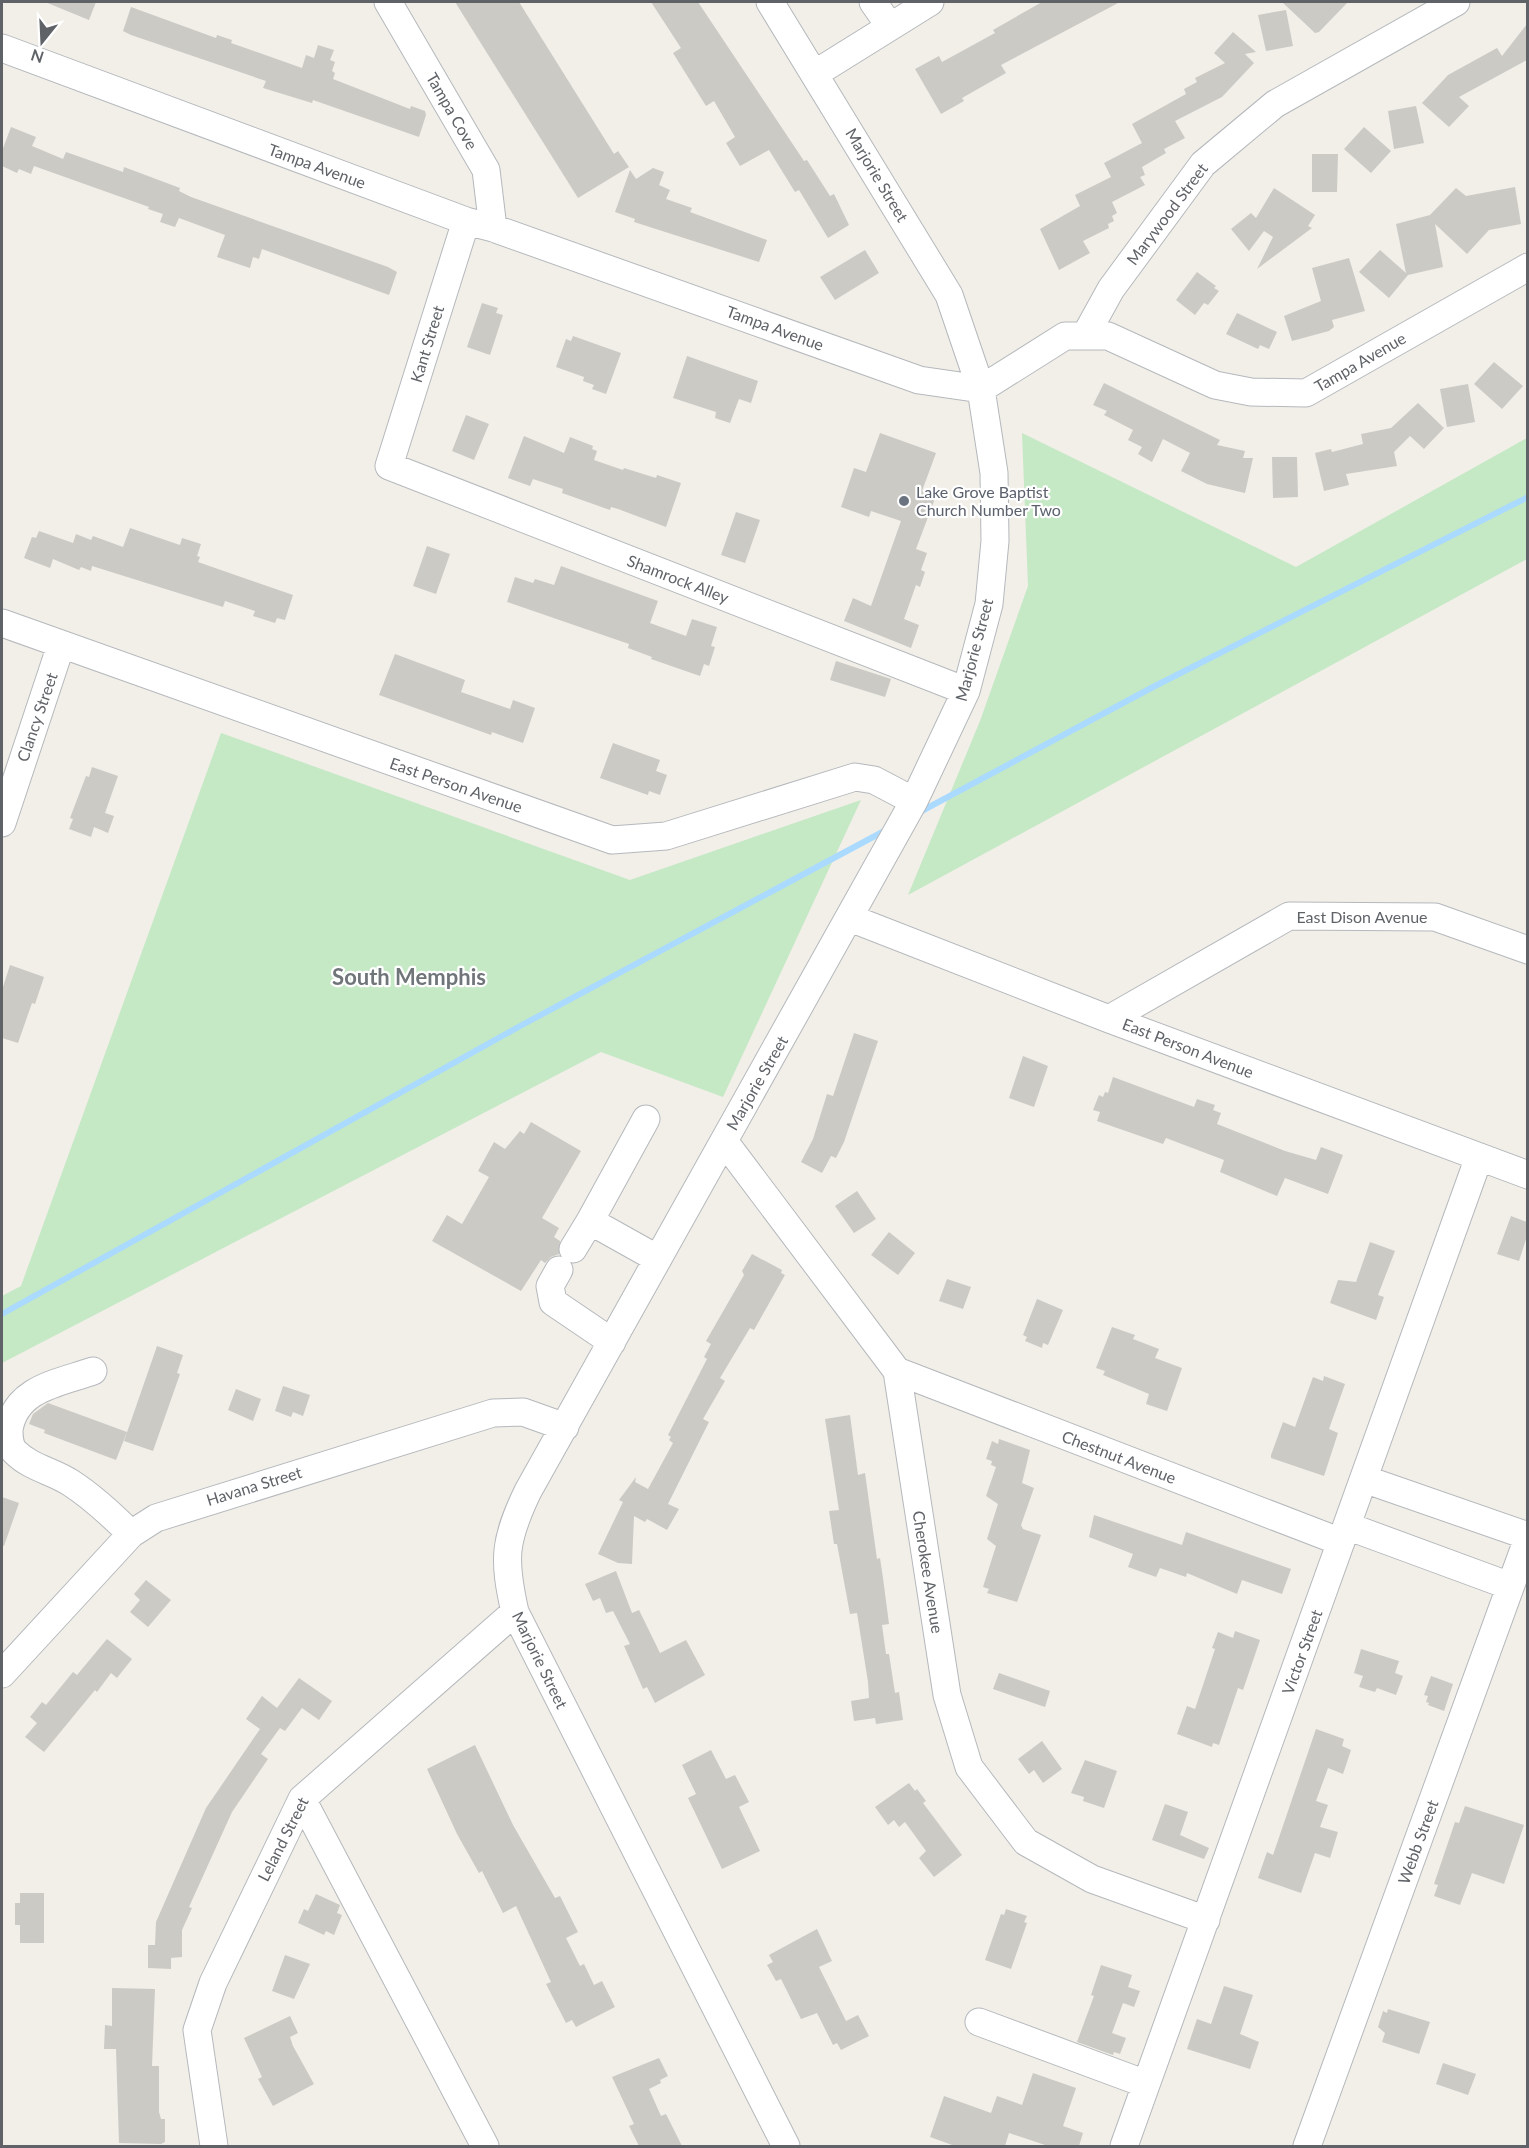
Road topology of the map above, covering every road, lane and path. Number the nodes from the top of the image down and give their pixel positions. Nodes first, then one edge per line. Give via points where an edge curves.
1 (388, 2) edge
2 (771, 2) edge
3 (873, 2) edge
4 (930, 2) edge
5 (1456, 2) edge
6 (889, 26) junction
7 (2, 48) edge
8 (816, 73) junction
9 (466, 221) junction
10 (493, 228) junction
11 (1527, 267) edge
12 (1085, 336) junction
13 (981, 389) junction
14 (389, 466) joint
15 (2, 624) edge
16 (62, 645) junction
17 (966, 692) junction
18 (914, 801) junction
19 (2, 823) edge
20 (850, 918) junction
21 (1527, 950) edge
22 (1109, 1018) junction
23 (646, 1119) dead end
24 (724, 1141) junction
25 (1479, 1157) junction
26 (1527, 1175) edge
27 (590, 1221) junction
28 (658, 1259) junction
29 (612, 1342) junction
30 (93, 1371) dead end
31 (897, 1371) junction
32 (565, 1427) junction
33 (1364, 1479) junction
34 (131, 1534) junction
35 (1344, 1534) junction
36 (1527, 1537) edge
37 (1510, 1586) junction
38 (515, 1612) junction
39 (2, 1674) edge
40 (302, 1799) junction
41 (1206, 1920) junction
42 (980, 2022) dead end
43 (1146, 2084) junction
44 (791, 2144) edge
45 (214, 2146) edge
46 (485, 2146) edge
47 (1124, 2146) edge
48 (1307, 2146) edge

1 - 10 street, Tampa Cove via 486,170
2 - 8 street, Marjorie Street
3 - 6 street
4 - 6 street
5 - 12 street, Marywood Street via 1275,104 1203,164 1112,290
6 - 8 street
7 - 9 street, Tampa Avenue
8 - 13 street, Marjorie Street via 950,295
9 - 10 street, Tampa Avenue
9 - 14 street, Kant Street
10 - 13 street, Tampa Avenue via 919,380
11 - 12 street, Tampa Avenue via 1306,393 1251,392 1215,385 1108,336
12 - 13 street, Tampa Avenue via 1065,336
13 - 17 street, Marjorie Street via 994,472 995,541 989,604
14 - 17 street, Shamrock Alley
15 - 16 street, East Person Avenue
16 - 18 street, East Person Avenue via 612,840 666,836 855,777 874,780
16 - 19 street, Clancy Street
17 - 18 street, Marjorie Street
18 - 20 street, Marjorie Street
20 - 22 street, East Person Avenue
20 - 24 street, Marjorie Street
21 - 22 street, East Dison Avenue via 1436,917 1289,916
22 - 25 street, East Person Avenue
23 - 27 street
24 - 28 street, Marjorie Street
24 - 31 street, Cherokee Avenue
25 - 26 street, East Person Avenue
25 - 33 street, Victor Street
27 - 28 street
27 - 29 street via 550,1286 553,1302
28 - 29 street, Marjorie Street
29 - 32 street, Marjorie Street
30 - 34 street via 35,1392 20,1402 11,1416 9,1435 13,1449 25,1460 69,1481
31 - 35 street, Chestnut Avenue
31 - 41 street, Cherokee Avenue via 947,1695 969,1767 1026,1842 1092,1879
32 - 34 street, Havana Street via 522,1412 486,1414 169,1513 144,1523
32 - 38 street, Marjorie Street via 528,1491 508,1537 508,1582
33 - 35 street, Victor Street
33 - 36 street
34 - 39 street, Havana Street
35 - 37 street, Chestnut Avenue
35 - 41 street, Victor Street
36 - 37 street, Webb Street
37 - 48 street, Webb Street
38 - 40 street, Leland Street
38 - 44 street, Marjorie Street
40 - 45 street, Leland Street via 213,1983 197,2030
40 - 46 street
41 - 43 street, Victor Street
42 - 43 street
43 - 47 street, Victor Street

